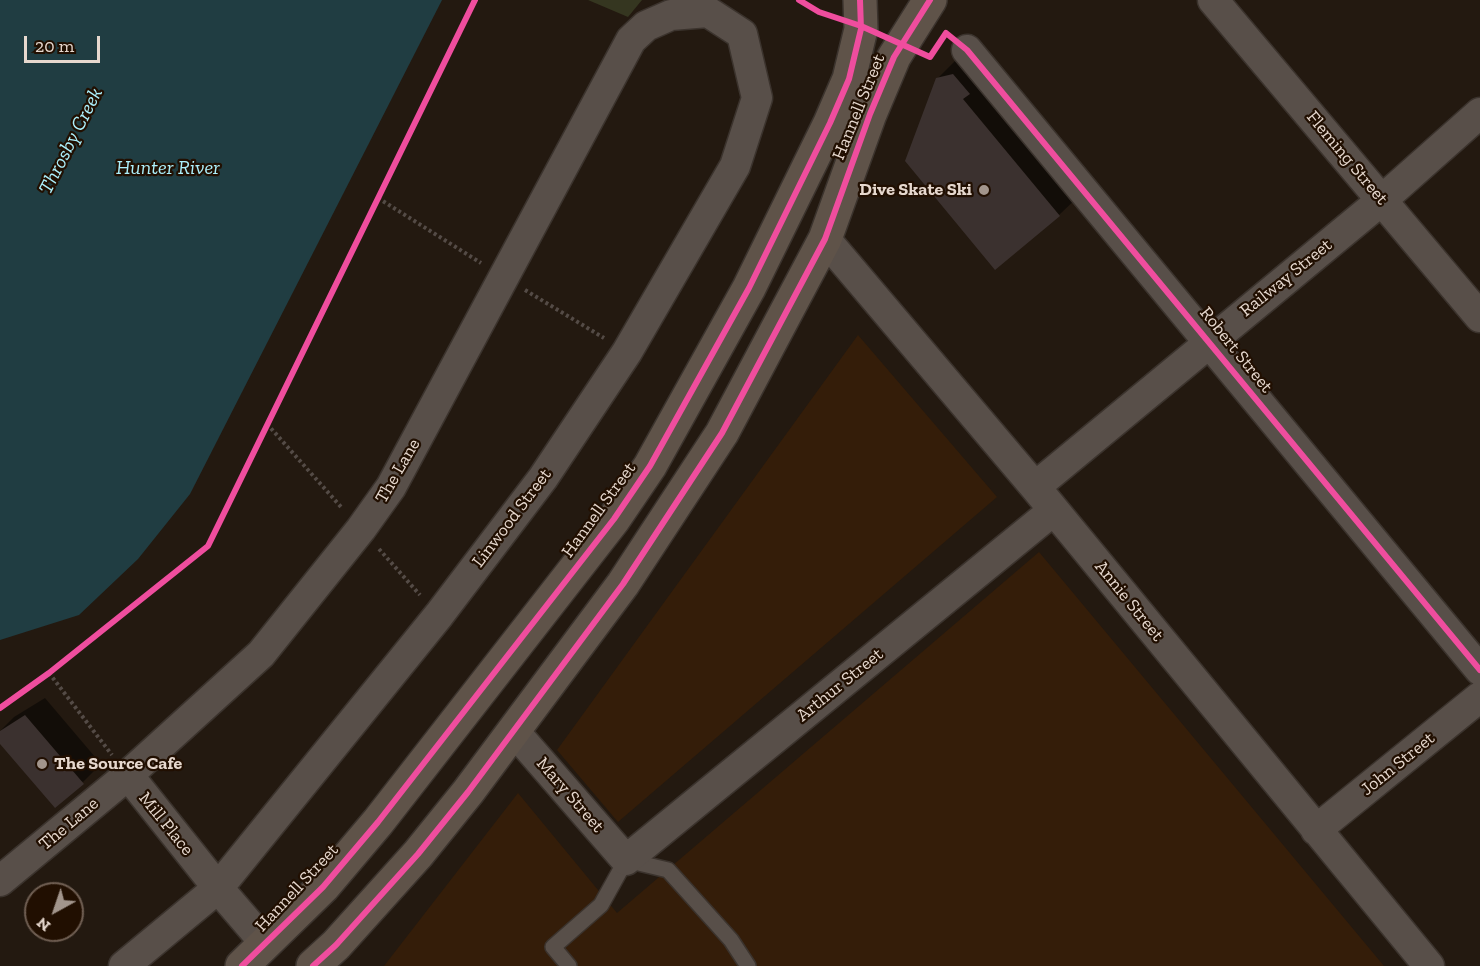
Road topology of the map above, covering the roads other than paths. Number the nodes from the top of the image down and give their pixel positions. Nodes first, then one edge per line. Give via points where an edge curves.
1 (860, 0) edge
2 (930, 0) edge
3 (1213, 0) edge
4 (708, 12) joint
5 (967, 50) dead end
6 (1480, 113) edge
7 (1382, 200) junction
8 (825, 239) junction
9 (1480, 317) edge
10 (1210, 341) junction
11 (1035, 487) junction
12 (1054, 510) junction
13 (1480, 670) edge
14 (1480, 697) edge
15 (513, 730) junction
16 (128, 775) junction
17 (1316, 830) junction
18 (626, 860) junction
19 (0, 881) edge
20 (218, 888) junction
21 (266, 944) junction
22 (746, 965) edge
23 (124, 966) edge
24 (242, 966) edge
25 (313, 966) edge
26 (569, 966) edge
27 (1428, 966) edge

1 - 21 highway, Hannell Street via 861,29 849,79 830,123 744,297 650,466 614,519 378,822
2 - 8 highway, Hannell Street via 894,57
3 - 7 street, Fleming Street
4 - 16 street, The Lane via 671,15 646,26 631,40 385,495 261,654
4 - 20 street, Linwood Street via 742,34 757,98 735,166 627,352 543,478
5 - 10 street, Robert Street
6 - 7 street, Railway Street
7 - 9 street, Fleming Street
7 - 10 street, Railway Street
8 - 11 street, Annie Street
8 - 15 highway, Hannell Street via 722,433 623,584
10 - 11 street, Railway Street
10 - 13 street, Robert Street
11 - 12 street, Annie Street
12 - 17 street, Annie Street
12 - 18 street, Arthur Street
14 - 17 street, John Street
15 - 18 street, Mary Street
15 - 25 highway, Hannell Street via 418,854
16 - 19 street, The Lane
16 - 20 street, Mill Place
17 - 27 street, Annie Street
18 - 22 lane via 668,870 731,940
18 - 26 lane via 601,905 553,947
20 - 21 street, Mill Place
20 - 23 street, Linwood Street
21 - 24 highway, Hannell Street

